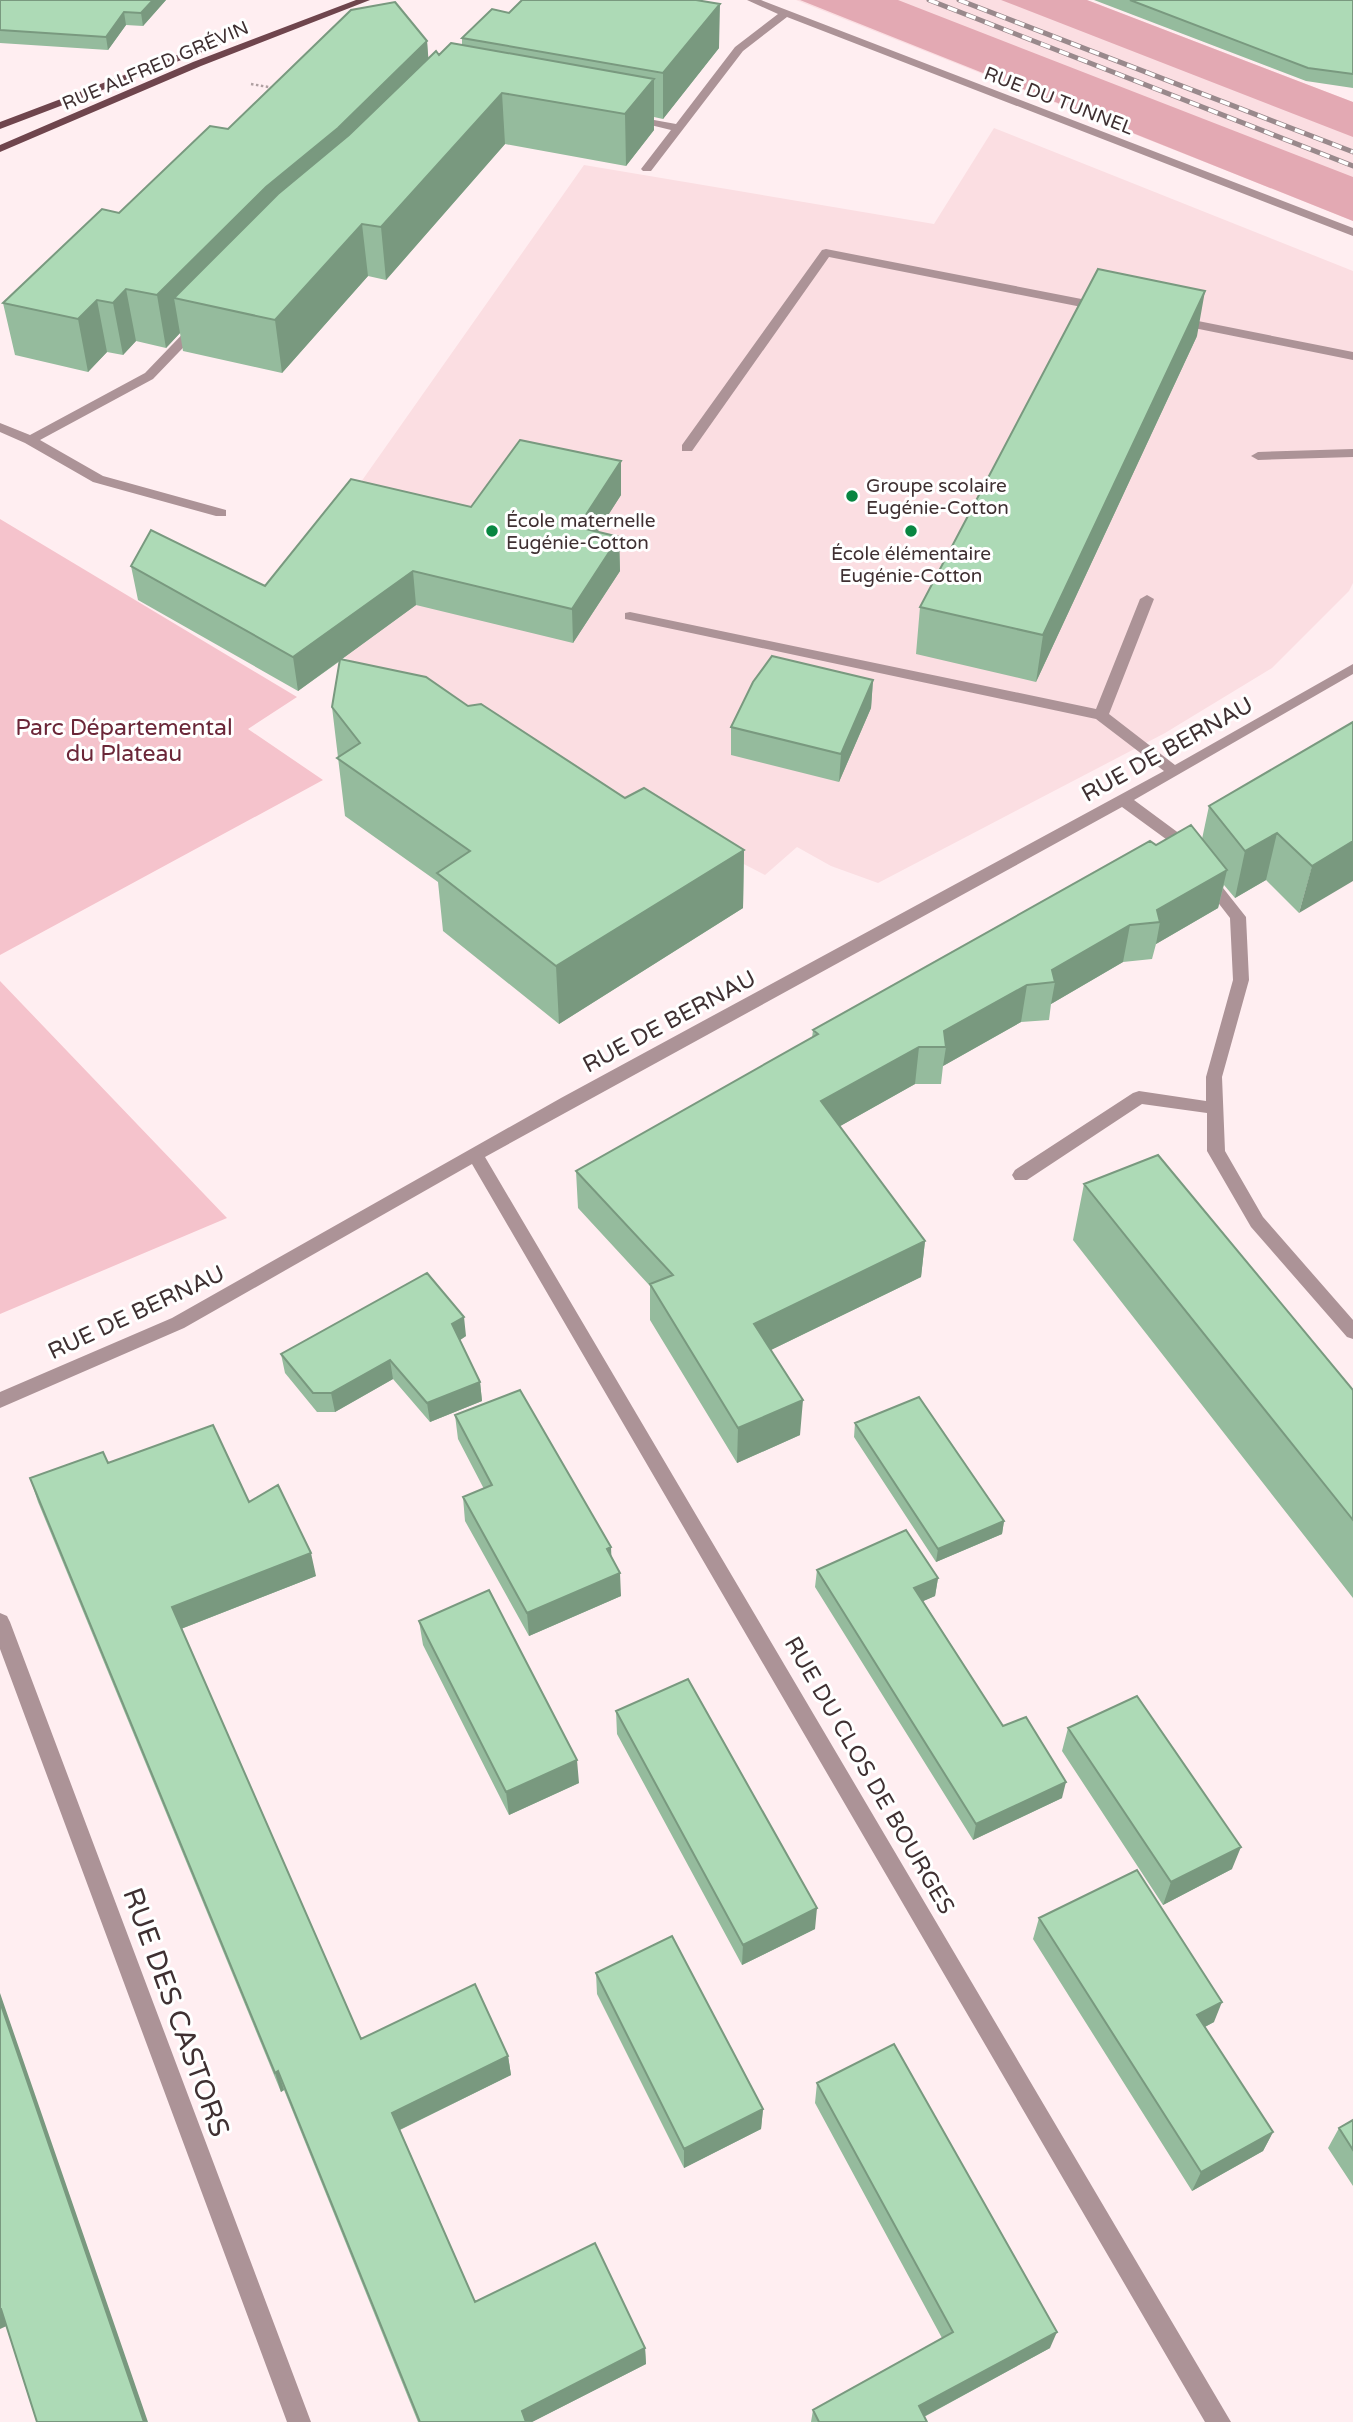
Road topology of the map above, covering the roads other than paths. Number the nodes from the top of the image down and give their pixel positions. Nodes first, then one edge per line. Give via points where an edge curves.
1 (330, 0) edge
2 (365, 0) edge
3 (752, 0) edge
4 (786, 13) junction
5 (624, 118) edge
6 (0, 126) edge
7 (679, 128) junction
8 (0, 149) edge
9 (648, 169) dead end
10 (1353, 232) edge
11 (1110, 308) edge
12 (204, 318) edge
13 (1164, 319) edge
14 (1353, 356) edge
15 (0, 427) edge
16 (30, 440) junction
17 (687, 448) dead end
18 (1353, 453) edge
19 (1258, 456) dead end
20 (221, 513) dead end
21 (1147, 599) dead end
22 (630, 616) dead end
23 (1353, 668) edge
24 (1101, 716) junction
25 (1174, 772) junction
26 (1124, 800) junction
27 (1214, 1108) junction
28 (476, 1156) junction
29 (1021, 1175) dead end
30 (1353, 1332) edge
31 (0, 1400) edge
32 (0, 1622) edge
33 (299, 2422) edge
34 (1219, 2422) edge

1 - 6 main road, RUE ALFRED GRÉVIN
2 - 8 main road, RUE ALFRED GRÉVIN via 197,64
3 - 4 street, RUE DU TUNNEL
4 - 7 street via 739,49
4 - 10 street, RUE DU TUNNEL
5 - 7 street
7 - 9 street
11 - 17 street via 826,253
12 - 16 street via 149,376
13 - 14 street
15 - 16 street
16 - 20 street via 98,480
18 - 19 street
21 - 24 street
22 - 24 street
23 - 25 street, RUE DE BERNAU
24 - 25 street
25 - 26 street, RUE DE BERNAU
26 - 27 street via 1175,838 1238,916 1241,980 1214,1077
26 - 28 street, RUE DE BERNAU via 567,1102
27 - 29 street via 1139,1097
27 - 30 street via 1216,1150 1257,1222
28 - 31 street, RUE DE BERNAU via 178,1323
28 - 34 street, RUE DU CLOS DE BOURGES
32 - 33 street, RUE DES CASTORS

